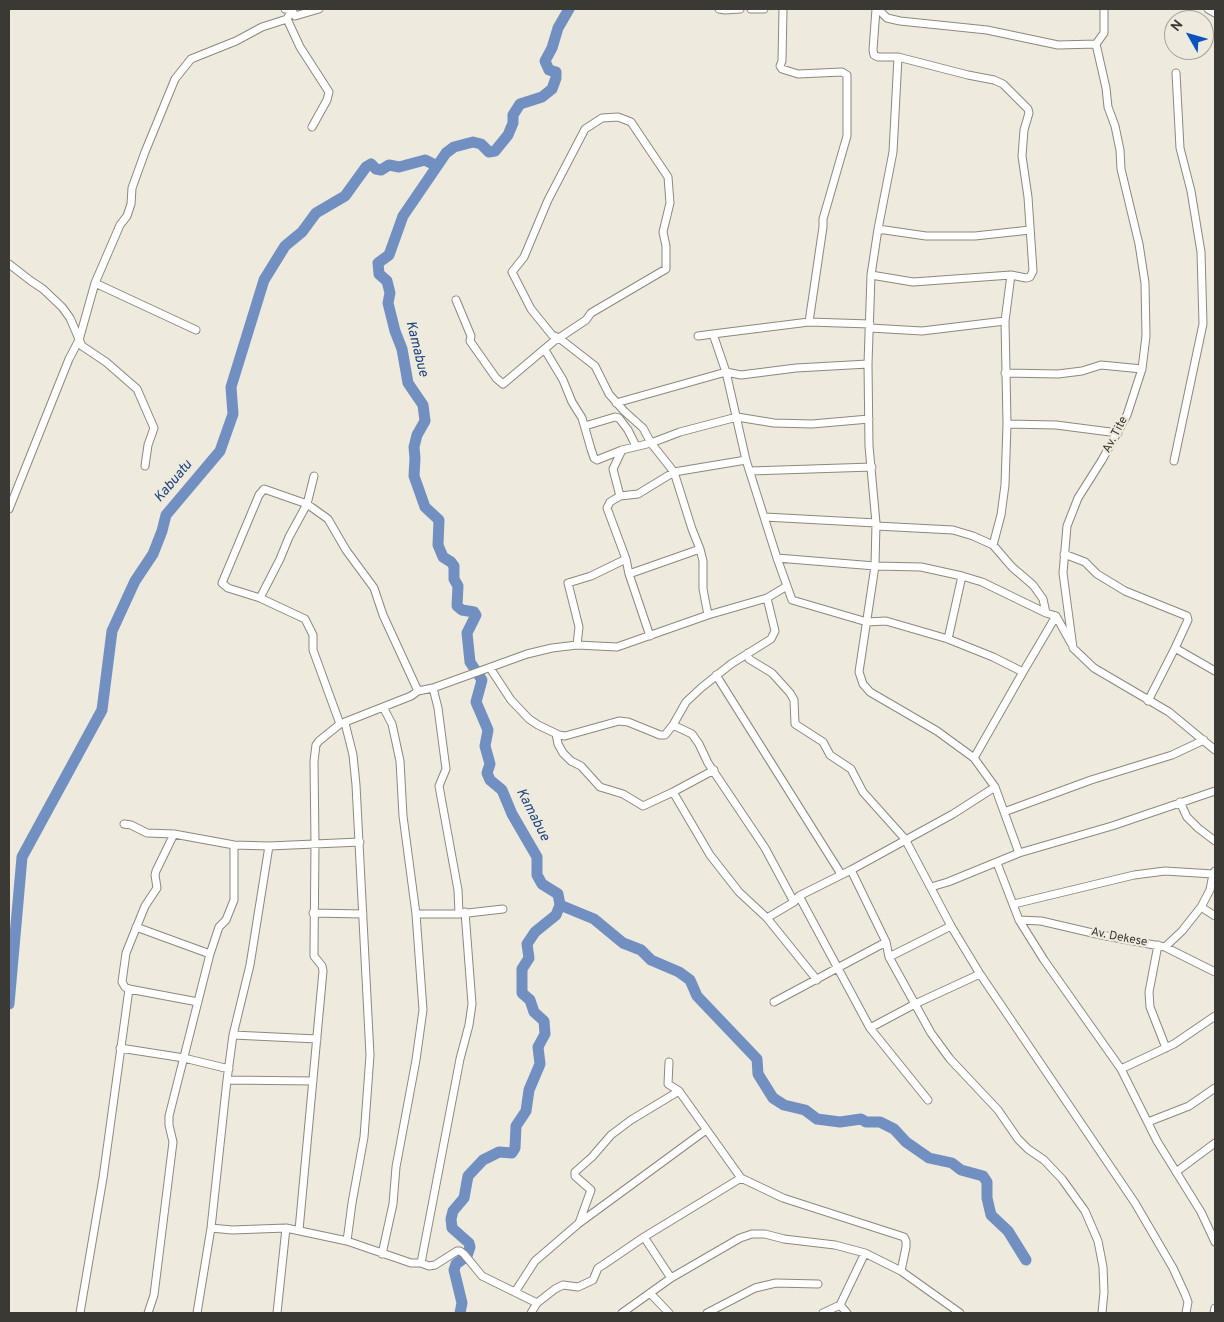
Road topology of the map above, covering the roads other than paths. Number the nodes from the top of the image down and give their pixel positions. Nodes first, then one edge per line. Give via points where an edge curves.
1 (288, 9) edge
2 (319, 9) edge
3 (719, 9) edge
4 (740, 9) edge
5 (752, 9) edge
6 (764, 9) edge
7 (783, 9) edge
8 (877, 9) edge
9 (1104, 9) edge
10 (1208, 9) edge
11 (1215, 13) edge
12 (287, 19) junction
13 (1096, 44) junction
14 (898, 57) junction
15 (1176, 73) dead end
16 (312, 127) dead end
17 (878, 229) junction
18 (1030, 230) junction
19 (9, 264) edge
20 (871, 275) junction
21 (1011, 275) junction
22 (95, 283) junction
23 (456, 300) dead end
24 (1005, 321) junction
25 (809, 322) junction
26 (870, 326) junction
27 (196, 330) dead end
28 (712, 334) junction
29 (698, 336) dead end
30 (559, 338) junction
31 (79, 340) junction
32 (545, 350) junction
33 (868, 364) junction
34 (1142, 369) junction
35 (726, 372) junction
36 (1005, 373) junction
37 (616, 403) junction
38 (737, 417) junction
39 (869, 419) junction
40 (1007, 424) junction
41 (585, 426) junction
42 (1118, 433) junction
43 (651, 443) junction
44 (636, 446) junction
45 (622, 450) junction
46 (746, 460) junction
47 (1174, 460) dead end
48 (145, 466) dead end
49 (872, 467) junction
50 (750, 471) junction
51 (674, 472) junction
52 (314, 476) dead end
53 (620, 496) junction
54 (307, 504) junction
55 (9, 509) edge
56 (765, 518) junction
57 (876, 524) junction
58 (993, 545) junction
59 (700, 548) junction
60 (1064, 554) junction
61 (777, 558) junction
62 (626, 559) junction
63 (875, 566) junction
64 (629, 574) junction
65 (962, 576) junction
66 (787, 586) junction
67 (260, 598) junction
68 (767, 598) junction
69 (1046, 613) junction
70 (708, 615) junction
71 (1056, 616) junction
72 (867, 622) junction
73 (650, 636) junction
74 (948, 639) junction
75 (577, 645) junction
76 (1073, 648) junction
77 (1175, 648) junction
78 (748, 653) junction
79 (490, 668) junction
80 (1215, 671) edge
81 (1023, 672) junction
82 (716, 675) junction
83 (433, 688) junction
84 (418, 691) junction
85 (1148, 701) junction
86 (383, 707) junction
87 (342, 724) junction
88 (674, 725) junction
89 (556, 734) junction
90 (1204, 740) junction
91 (1215, 750) edge
92 (974, 758) junction
93 (714, 770) junction
94 (995, 787) junction
95 (1215, 791) edge
96 (673, 792) junction
97 (1180, 802) junction
98 (1004, 812) junction
99 (124, 824) dead end
100 (174, 834) junction
101 (905, 839) junction
102 (1215, 841) edge
103 (360, 842) junction
104 (315, 844) junction
105 (234, 845) junction
106 (269, 846) junction
107 (1019, 854) junction
108 (996, 863) junction
109 (851, 870) junction
110 (1214, 872) edge
111 (841, 874) junction
112 (931, 887) junction
113 (797, 899) junction
114 (1014, 904) junction
115 (1201, 907) junction
116 (503, 910) dead end
117 (313, 913) junction
118 (462, 913) junction
119 (363, 914) junction
120 (416, 914) junction
121 (1215, 916) edge
122 (767, 918) junction
123 (1019, 920) junction
124 (951, 926) junction
125 (136, 927) junction
126 (886, 942) junction
127 (1161, 946) junction
128 (210, 954) junction
129 (889, 957) junction
130 (837, 968) junction
131 (1215, 972) edge
132 (980, 974) junction
133 (818, 980) junction
134 (130, 989) junction
135 (198, 1002) junction
136 (774, 1002) dead end
137 (915, 1004) junction
138 (1215, 1016) edge
139 (870, 1028) junction
140 (233, 1034) junction
141 (317, 1039) junction
142 (120, 1048) junction
143 (1166, 1048) junction
144 (184, 1058) junction
145 (669, 1062) dead end
146 (229, 1069) junction
147 (1122, 1069) junction
148 (227, 1080) junction
149 (313, 1081) junction
150 (1215, 1088) edge
151 (679, 1091) junction
152 (928, 1100) dead end
153 (1148, 1122) junction
154 (706, 1130) junction
155 (1215, 1143) edge
156 (1176, 1172) junction
157 (741, 1178) junction
158 (578, 1224) junction
159 (211, 1228) junction
160 (286, 1228) junction
161 (299, 1230) junction
162 (644, 1237) junction
163 (347, 1242) junction
164 (1215, 1242) edge
165 (865, 1253) junction
166 (382, 1254) junction
167 (421, 1263) junction
168 (901, 1272) junction
169 (671, 1278) junction
170 (818, 1284) dead end
171 (514, 1292) junction
172 (650, 1292) junction
173 (537, 1304) junction
174 (840, 1304) junction
175 (1215, 1308) edge
176 (80, 1313) edge
177 (148, 1313) edge
178 (197, 1313) edge
179 (277, 1313) edge
180 (531, 1313) edge
181 (622, 1313) edge
182 (669, 1313) edge
183 (707, 1313) edge
184 (823, 1313) edge
185 (847, 1313) edge
186 (960, 1313) edge
187 (1102, 1313) edge
188 (1186, 1313) edge
189 (1214, 1313) edge

1 - 2 street via 295,16
1 - 12 street
3 - 4 street
5 - 6 street
7 - 25 street via 782,69 798,74 842,72 847,75 847,136 823,219
8 - 13 street via 887,18 900,21 987,30 1058,45
8 - 14 street via 874,55
9 - 13 street via 1104,33
10 - 11 street
12 - 16 street via 300,47 329,92
12 - 22 street via 262,27 185,64 169,92 132,188 131,204
13 - 34 street, Av. Tite via 1140,244 1146,336
14 - 17 street via 893,152
14 - 18 street via 1003,84 1028,109 1022,156
15 - 47 street via 1180,148 1201,252 1203,324
17 - 18 street via 926,236 975,236
17 - 20 street
18 - 21 street via 1032,273 1026,278
19 - 31 street via 62,308
20 - 21 street via 913,282
20 - 26 street
21 - 24 street
22 - 27 street
22 - 31 street
23 - 32 street via 471,336 470,341 502,384
24 - 26 street via 922,331
24 - 36 street
25 - 26 street
25 - 28 street
26 - 33 street
28 - 29 street
28 - 35 street
30 - 30 street via 586,320 590,313 667,267 663,232 670,203 668,177 631,122 618,117 602,118 585,130 548,200 524,257 512,272 531,309 552,335
30 - 32 street
30 - 37 street via 595,366
31 - 48 street via 82,346 137,390 154,428
31 - 55 street
32 - 41 street
33 - 35 street via 742,375
33 - 39 street
34 - 36 street via 1101,365 1058,374
34 - 42 street, Av. Tite
35 - 37 street
35 - 38 street
36 - 40 street
37 - 43 street via 643,428
38 - 39 street via 774,423 812,424
38 - 43 street
38 - 46 street
39 - 49 street
40 - 42 street via 1056,424
40 - 58 street via 1005,485
41 - 44 street via 619,418
41 - 45 street via 595,460
42 - 60 street, Av. Tite via 1078,498 1067,526
43 - 44 street
43 - 51 street
44 - 45 street
45 - 53 street via 613,469
46 - 50 street
46 - 51 street
49 - 50 street
49 - 57 street
50 - 56 street
51 - 53 street via 638,494
51 - 59 street
52 - 54 street
53 - 62 street via 610,502 608,508
54 - 67 street
54 - 67 street via 266,489 261,491 222,583
54 - 84 street via 328,519 374,588
56 - 57 street
56 - 61 street
57 - 58 street via 953,530
57 - 63 street
58 - 69 street via 1043,599
59 - 64 street
59 - 70 street
60 - 76 street, Av. Tite via 1063,572
60 - 77 street via 1085,562 1096,574 1125,591 1188,616
61 - 63 street
61 - 66 street
62 - 64 street
62 - 75 street via 568,583 579,627
63 - 65 street via 921,567
63 - 72 street
64 - 73 street
65 - 69 street via 982,582
65 - 74 street
66 - 68 street
66 - 72 street via 794,601
67 - 87 street via 305,619 313,635 313,650
68 - 70 street
68 - 78 street via 774,635 767,643
69 - 71 street
70 - 73 street
71 - 76 street
71 - 81 street
72 - 74 street via 886,621
72 - 92 street via 859,672 863,684 870,692 937,731
73 - 75 street via 617,647
74 - 81 street via 993,656
75 - 79 street via 527,654
76 - 85 street via 1094,668
77 - 80 street
77 - 85 street
78 - 82 street
78 - 101 street via 749,659 772,673 790,693 794,700 795,724 824,742 830,755 851,769 862,792
79 - 83 street
79 - 89 street via 511,700 529,719
81 - 92 street
82 - 88 street via 686,702
82 - 111 street
83 - 84 street
83 - 118 street via 446,769 439,786
84 - 86 street
85 - 90 street via 1169,712
86 - 87 street
86 - 120 street via 392,724 400,761 403,816
87 - 103 street via 353,755
87 - 104 street via 316,745
88 - 89 street via 665,735 619,721 565,736
88 - 93 street via 692,734
89 - 96 street via 563,753 581,766 600,787 643,806
90 - 91 street
90 - 98 street via 1172,755
92 - 94 street
93 - 96 street
93 - 113 street
94 - 98 street
94 - 101 street
95 - 97 street
96 - 122 street via 710,855 739,892
97 - 102 street via 1187,817
97 - 107 street
98 - 107 street
99 - 100 street via 131,824 147,834
100 - 105 street
100 - 125 street via 156,871 157,888
101 - 109 street
101 - 112 street
103 - 104 street
103 - 119 street
104 - 106 street
104 - 117 street
105 - 106 street
105 - 128 street via 234,900 226,920 219,927
106 - 140 street via 250,965
107 - 108 street
108 - 112 street
108 - 114 street
109 - 111 street
109 - 126 street
110 - 114 street via 1150,873
110 - 115 street via 1210,890
111 - 113 street
112 - 124 street
113 - 122 street
113 - 130 street
114 - 123 street
115 - 121 street
115 - 127 street via 1182,931
116 - 118 street
117 - 119 street
117 - 141 street via 314,956 323,971
118 - 120 street
118 - 167 street via 472,1004
119 - 163 street via 370,1055 364,1137
120 - 166 street via 423,1010 396,1167 394,1204
122 - 133 street
123 - 127 street, Av. Dekese via 1041,921
123 - 147 street
124 - 129 street
124 - 132 street
125 - 128 street
125 - 134 street via 126,953 123,973 123,985
126 - 129 street
126 - 130 street
127 - 131 street, Av. Dekese
127 - 143 street via 1150,992 1150,1007
128 - 135 street
129 - 137 street
130 - 133 street
130 - 139 street
132 - 137 street
132 - 188 street via 1135,1203 1173,1268 1188,1302
133 - 136 street
134 - 135 street
134 - 142 street
135 - 144 street
137 - 139 street
137 - 187 street via 950,1059 998,1110 1018,1139 1062,1179 1085,1211 1098,1241 1103,1267
138 - 143 street
139 - 152 street
140 - 141 street
140 - 146 street
141 - 149 street
142 - 144 street
142 - 176 street via 103,1178
143 - 147 street
144 - 146 street
144 - 177 street via 169,1116 173,1142 154,1295
145 - 151 street via 668,1084
146 - 148 street
147 - 153 street
148 - 149 street
148 - 159 street
149 - 161 street
150 - 153 street via 1189,1106
151 - 154 street
151 - 158 street via 611,1135 575,1172 575,1176 591,1190
153 - 156 street
154 - 157 street
154 - 158 street
155 - 156 street
156 - 164 street via 1202,1212
157 - 162 street
157 - 168 street via 783,1198 904,1237 906,1247
158 - 171 street via 535,1261
159 - 160 street
159 - 178 street
160 - 161 street
160 - 179 street
161 - 163 street
162 - 169 street
162 - 173 street via 598,1268 593,1280 578,1287 563,1285
163 - 166 street
165 - 168 street
165 - 169 street via 835,1245 752,1234
165 - 174 street
166 - 167 street
167 - 171 street via 435,1265 460,1251 482,1276
168 - 186 street
169 - 172 street
170 - 183 street via 776,1283 754,1288
171 - 173 street
172 - 181 street
172 - 182 street
173 - 180 street
174 - 184 street
174 - 185 street
175 - 189 street

